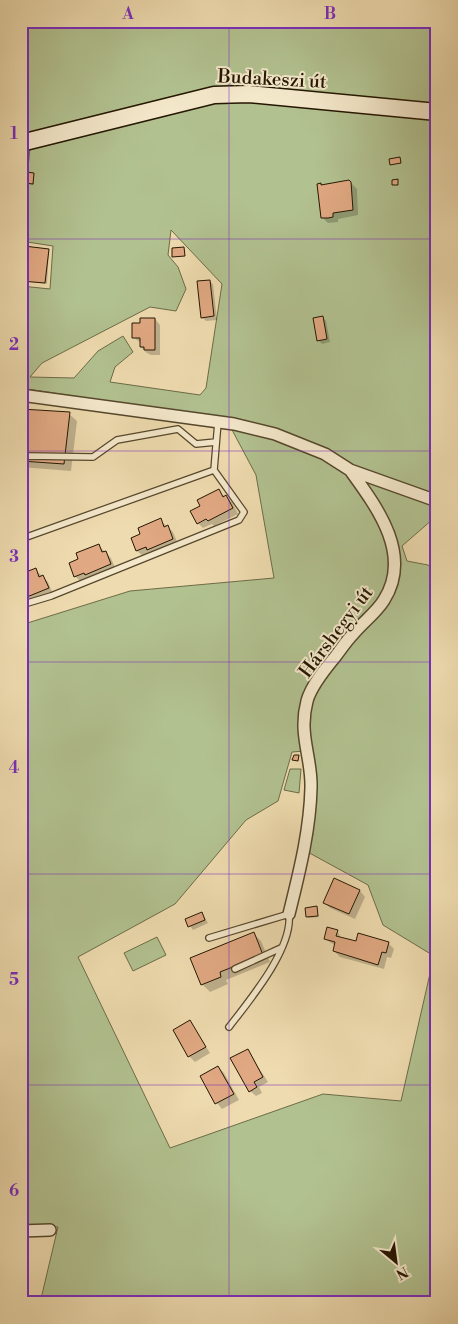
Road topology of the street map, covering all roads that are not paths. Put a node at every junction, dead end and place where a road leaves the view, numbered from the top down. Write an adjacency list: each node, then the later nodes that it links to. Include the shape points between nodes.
1 (437, 112): 2 (main road, Budakeszi út, via 228,94 187,100)
2 (21, 143)
3 (21, 396): 4 (street, Hárshegyi út)
4 (218, 422): 5 (lane); 8 (street, Hárshegyi út, via 275,434 325,454)
5 (216, 442): 6 (lane, via 196,444 178,429 117,440 93,457 28,456); 7 (lane)
6 (21, 463)
7 (214, 470): 10 (lane); 11 (lane, via 244,512 239,520)
8 (350, 470): 9 (street, Hárshegyi út); 12 (street, Hárshegyi út, via 377,506 387,529 394,549 393,581 377,610 324,670 307,700 303,736 311,787 304,850)
9 (434, 503)
10 (21, 539)
11 (21, 605)
12 (289, 914): 13 (lane); 14 (lane, via 290,922)
13 (209, 938)
14 (281, 948): 15 (lane); 16 (lane)
15 (235, 969)
16 (229, 1028)
17 (50, 1230): 18 (street)
18 (21, 1231)

